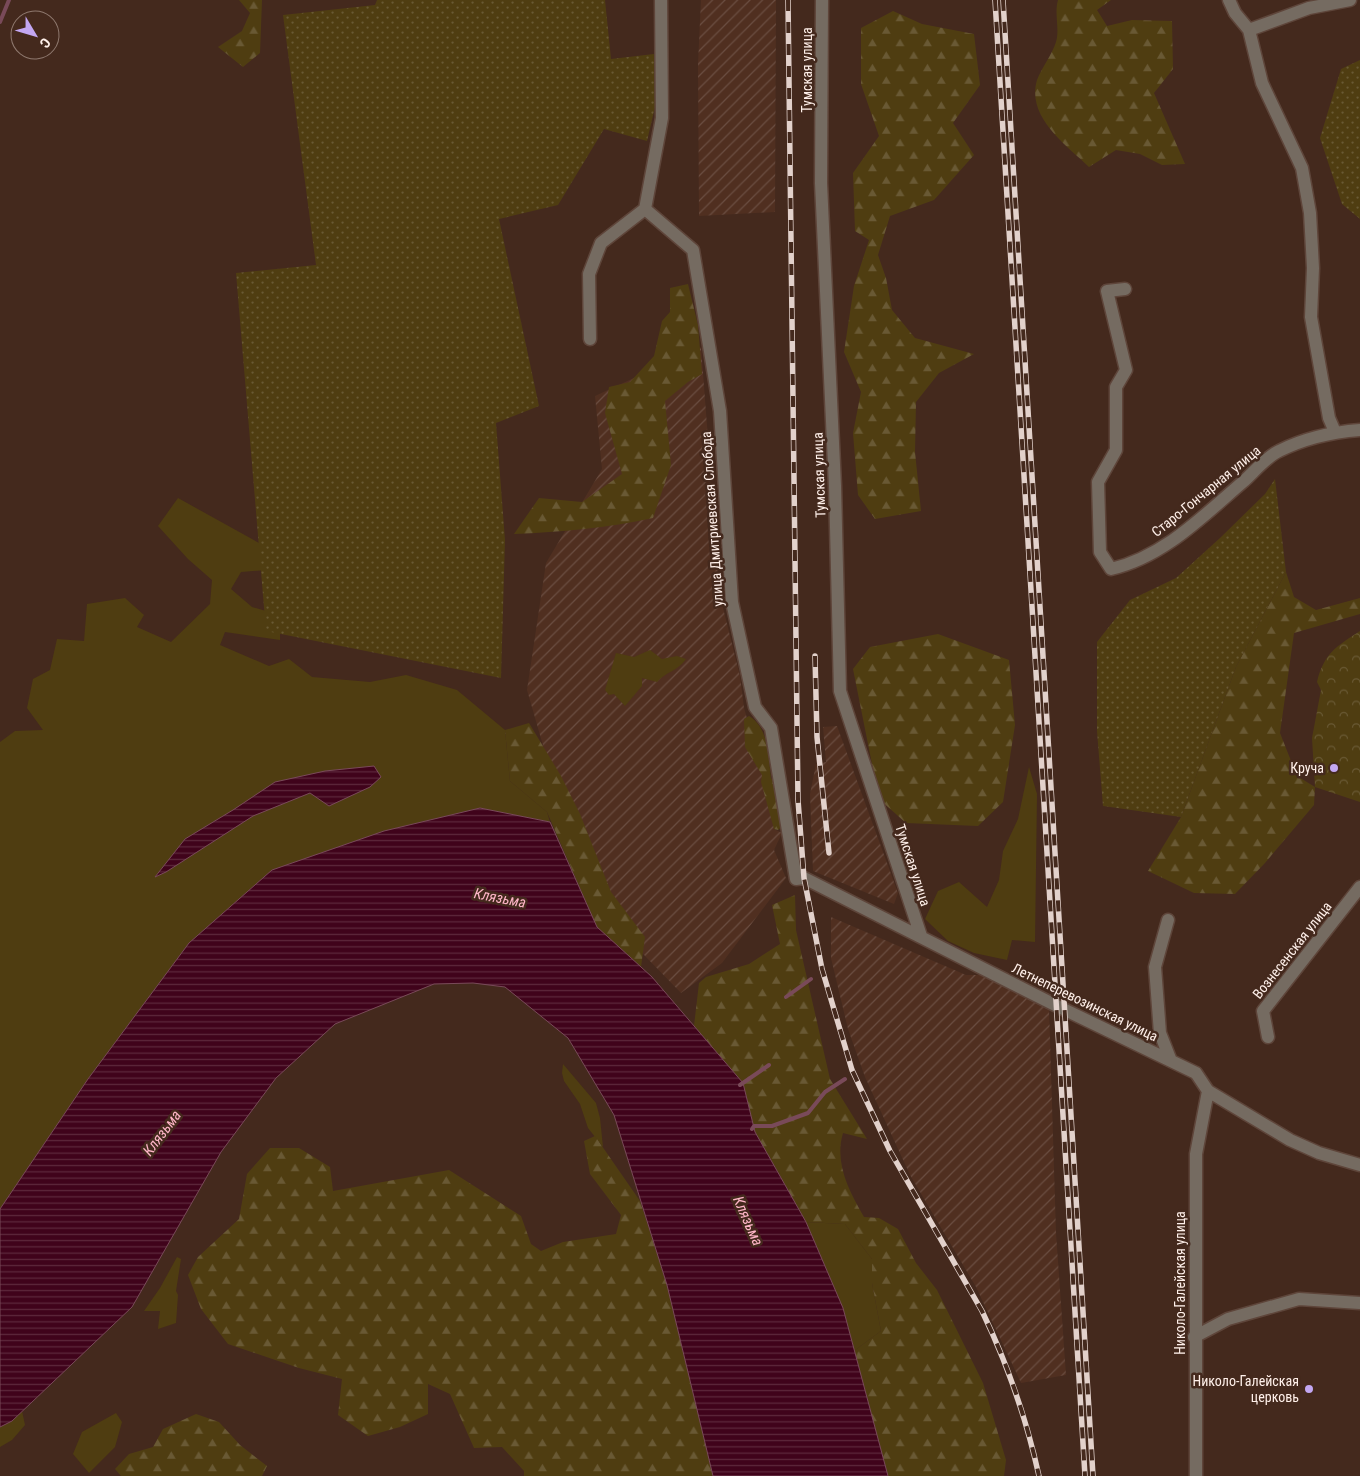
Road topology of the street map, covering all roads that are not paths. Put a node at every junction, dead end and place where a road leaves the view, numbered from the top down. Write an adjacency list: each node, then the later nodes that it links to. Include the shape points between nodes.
1 (661, 0): 6 (street, via 662,118)
2 (822, 0): 14 (street, Тумская улица, via 821,183 835,486 840,692)
3 (1229, 0): 5 (street)
4 (1350, 0): 5 (street, via 1309,8)
5 (1249, 30): 10 (street, via 1262,83 1302,168 1310,213 1311,317 1329,418)
6 (645, 209): 8 (street, via 601,243 589,274); 11 (street, улица Дмитриевская Слобода, via 693,250 720,411 732,602 755,707 771,728)
7 (1125, 289): 10 (street, Старо-Гончарная улица, via 1107,291 1126,370 1116,387 1116,450 1098,482 1100,552 1111,569 1132,564 1163,547 1278,451)
8 (590, 339)
9 (1360, 430): 10 (street, Старо-Гончарная улица)
10 (1335, 432)
11 (794, 873): 14 (street, Летнеперевозинская улица, via 796,879 804,878)
12 (1360, 886): 15 (street, Вознесенская улица, via 1263,1011)
13 (1168, 920): 16 (street, via 1155,967 1160,1033)
14 (921, 936): 16 (street, Летнеперевозинская улица)
15 (1268, 1037)
16 (1171, 1061): 17 (street, Летнеперевозинская улица, via 1196,1074)
17 (1208, 1091): 18 (street, Летнеперевозинская улица, via 1290,1140); 20 (street, Николо-Галейская улица, via 1196,1154)
18 (1360, 1165)
19 (1360, 1303): 20 (street, via 1299,1299 1228,1319)
20 (1194, 1337): 21 (street, Николо-Галейская улица)
21 (1196, 1476)

